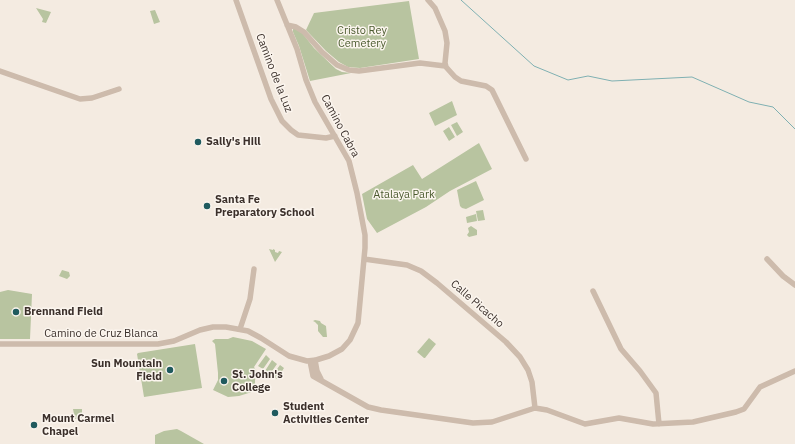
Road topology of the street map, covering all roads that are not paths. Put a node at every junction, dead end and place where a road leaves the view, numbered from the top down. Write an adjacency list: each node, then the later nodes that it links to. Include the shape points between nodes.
1 (236, 0): 8 (street, Camino de la Luz, via 271,99 282,121 298,135 326,138)
2 (277, 0): 4 (street, Camino Cabra)
3 (428, 0): 5 (street, via 435,8 445,31)
4 (287, 25): 5 (street, via 296,26 337,65 349,70 420,63); 8 (street, Camino Cabra, via 315,102)
5 (445, 66): 9 (street, via 461,81 486,86 492,90)
6 (0, 71): 7 (street, via 80,99 92,98)
7 (119, 89)
8 (335, 136): 10 (street, Camino Cabra, via 346,154 351,169 365,235)
9 (526, 159)
10 (364, 259): 17 (street, Camino Cabra, via 358,323 353,336 342,349); 19 (street, Calle Picacho, via 407,265 421,271 501,338 520,357 528,370)
11 (767, 259): 13 (street)
12 (254, 269): 15 (street, via 250,299)
13 (795, 286)
14 (593, 291): 20 (street, via 621,349 656,393)
15 (240, 329): 16 (street, Camino de Cruz Blanca, via 219,326 207,328 174,341 158,344); 17 (street, Camino de Cruz Blanca, via 256,335 289,356)
16 (0, 344)
17 (312, 360): 19 (street, via 313,376 374,409 473,423 492,422)
18 (795, 371): 20 (street, via 760,387 742,410 693,422)
19 (535, 408): 20 (street, via 548,410 585,424 619,418)
20 (659, 424)

